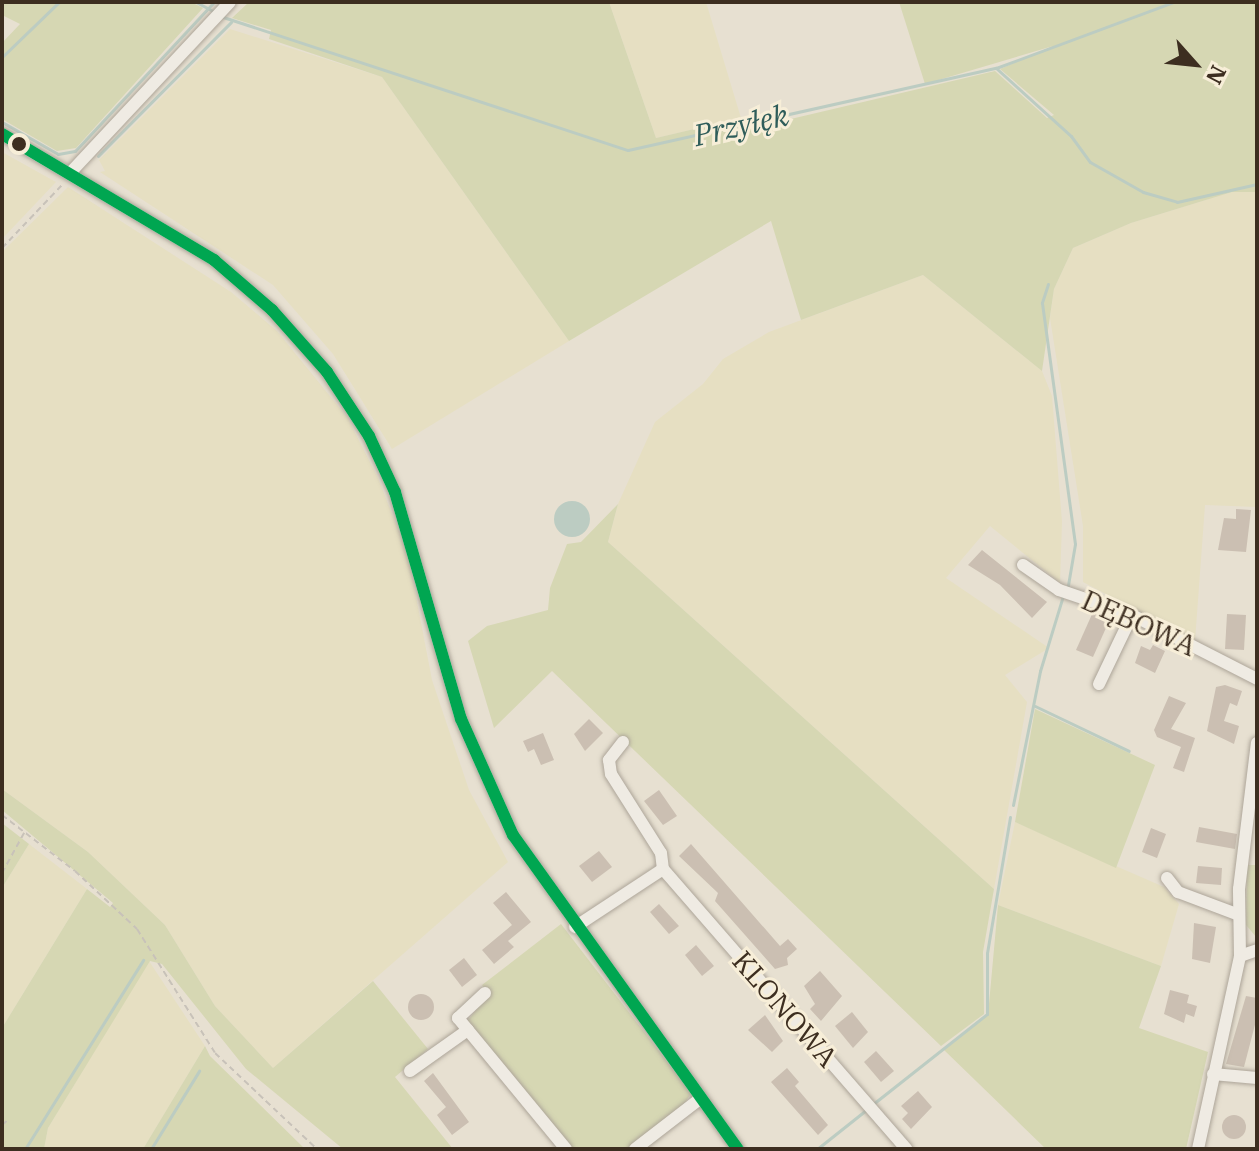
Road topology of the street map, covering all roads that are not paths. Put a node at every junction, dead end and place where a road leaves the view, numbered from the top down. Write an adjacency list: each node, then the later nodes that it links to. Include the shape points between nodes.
1 (227, 5): 3 (street)
2 (2, 134): 3 (street)
3 (70, 173): 13 (street, via 214,260 272,310 327,372 369,436 395,492 461,719 513,835)
4 (1023, 565): 5 (street, DĘBOWA, via 1059,590)
5 (1132, 615): 6 (street, DĘBOWA); 7 (street)
6 (1257, 679)
7 (1099, 684)
8 (623, 742): 10 (street, KLONOWA, via 611,756 611,774 661,853)
9 (1257, 743): 12 (street)
10 (663, 869): 13 (street); 25 (street, KLONOWA)
11 (1167, 878): 12 (street, via 1178,892)
12 (1239, 915): 15 (street)
13 (575, 927): 21 (street)
14 (1257, 950): 15 (street)
15 (1240, 956): 19 (street)
16 (485, 993): 17 (street, via 458,1018)
17 (468, 1030): 18 (street); 22 (street)
18 (410, 1071)
19 (1213, 1074): 20 (street); 26 (street)
20 (1257, 1078)
21 (701, 1098): 23 (street); 24 (street)
22 (566, 1149)
23 (635, 1149)
24 (738, 1149)
25 (906, 1149)
26 (1198, 1149)

